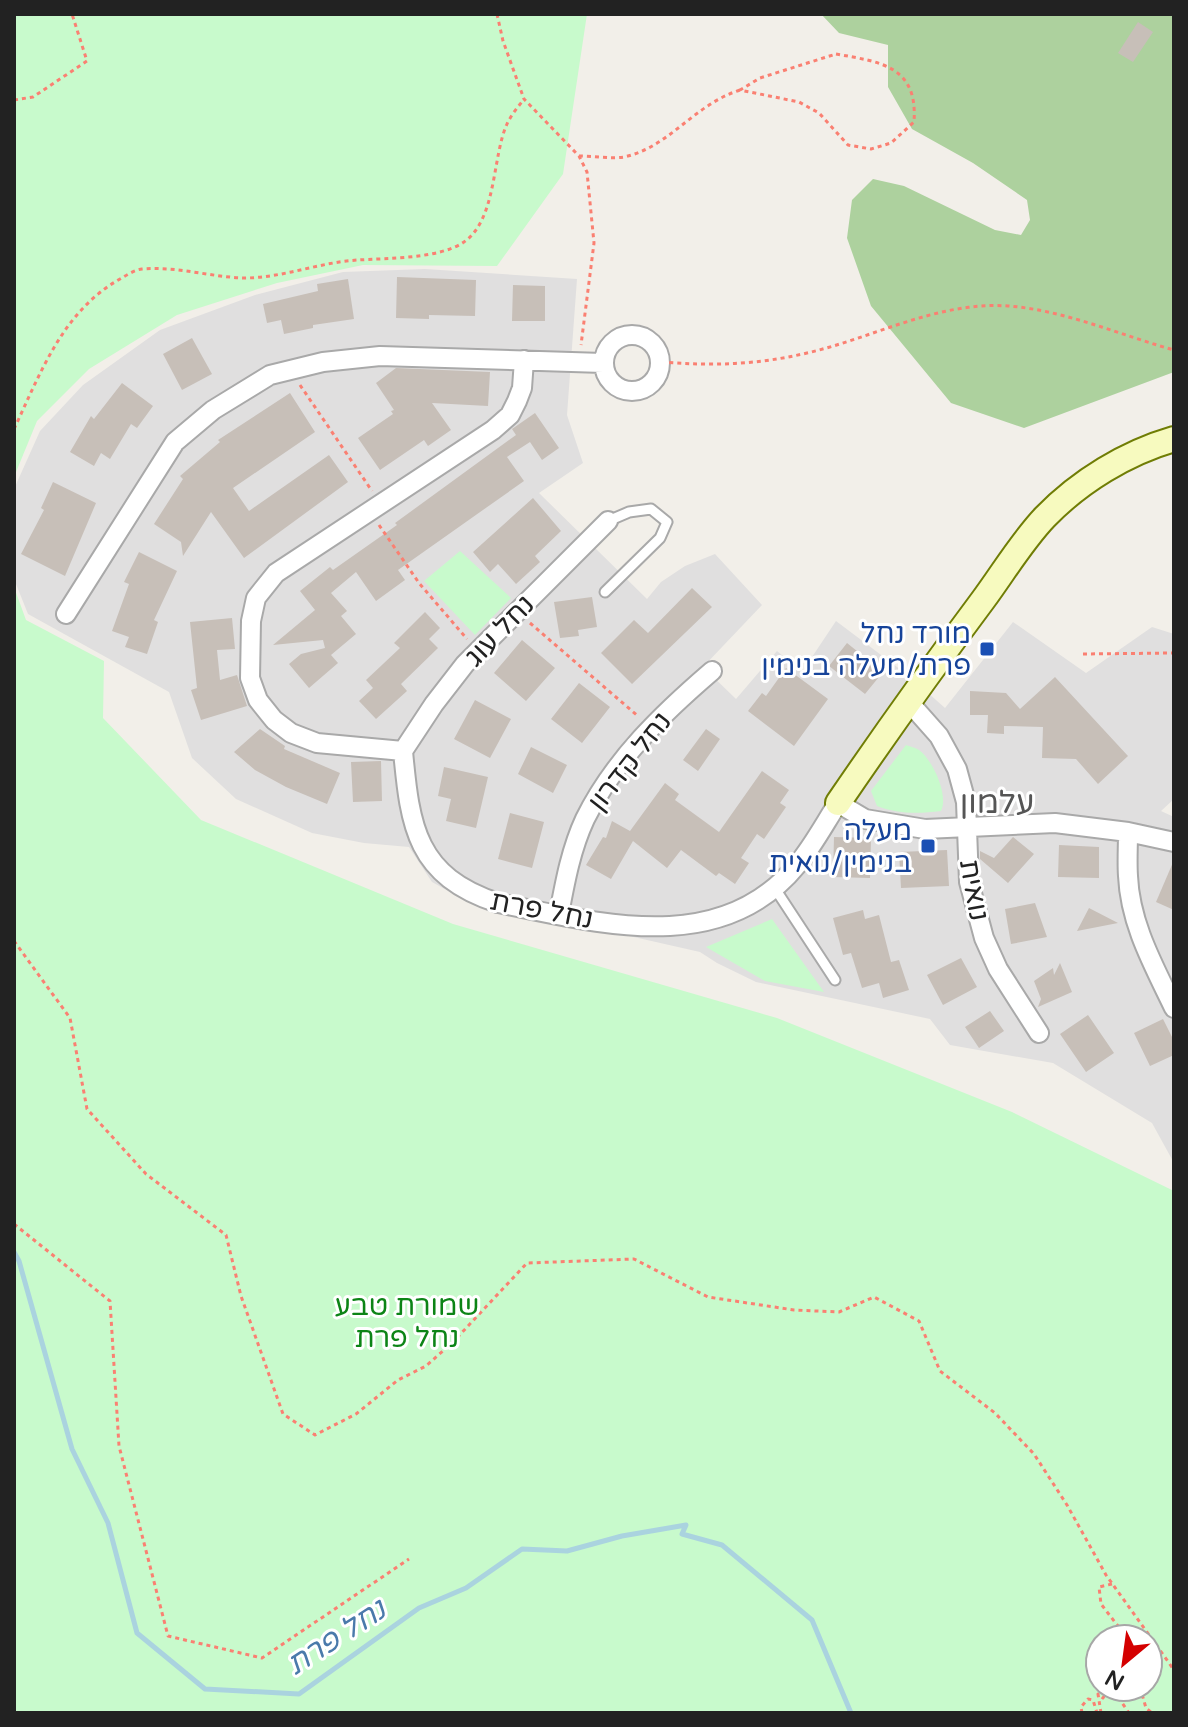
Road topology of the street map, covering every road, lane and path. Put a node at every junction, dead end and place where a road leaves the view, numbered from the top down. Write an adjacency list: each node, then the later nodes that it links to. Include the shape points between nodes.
1 (72, 14): 5 (path, via 87,61 33,97)
2 (497, 14): 4 (path)
3 (740, 90): 3 (path, via 799,102 819,113 848,145 871,149 891,143 914,122 915,101 894,67 868,59 836,54 760,78); 6 (path, via 719,97 654,146 623,157)
4 (524, 99): 6 (path); 13 (path, via 507,124 479,224 465,241 435,252 347,260 246,278 138,269 102,289 76,312)
5 (14, 100)
6 (579, 156): 9 (path, via 587,172 594,243)
7 (1174, 350): 10 (path, via 1008,306 919,318 809,353 753,364)
8 (524, 360): 9 (street); 12 (street, via 380,356); 15 (street, via 522,388 510,415)
9 (579, 362): 11 (street)
10 (661, 362): 11 (street, via 646,338 627,335 610,345); 11 (street, via 656,380 633,392 609,380)
11 (603, 363)
12 (290, 370): 15 (path); 19 (street, via 270,375 213,410 175,442)
13 (14, 429)
14 (1174, 439): 24 (street, via 1115,463 1045,517)
15 (375, 508): 20 (path, via 419,583); 26 (street, via 276,573 256,598 250,678 258,700 291,733 317,743)
16 (608, 521): 17 (lane, via 651,509 667,522 660,538); 18 (street, נחל עוג)
17 (605, 592)
18 (517, 611): 20 (street, נחל עוג); 25 (path)
19 (66, 614)
20 (478, 651): 26 (street, נחל עוג)
21 (1174, 653): 22 (path)
22 (1083, 654)
23 (712, 671): 25 (street, נחל קדרון)
24 (908, 701): 27 (street); 28 (street, נואית, via 939,736 957,769)
25 (651, 727): 32 (street, נחל קדרון, via 599,793 584,821)
26 (403, 751): 32 (street, נחל פרת, via 411,820 437,868 477,896)
27 (838, 803): 28 (street, via 865,819 891,825); 31 (street, נחל פרת, via 797,865)
28 (966, 828): 29 (street, via 1055,823); 36 (street, נואית, via 969,882 984,938)
29 (1128, 832): 30 (street); 35 (street, via 1128,878 1138,929)
30 (1174, 842)
31 (774, 887): 32 (street, נחל פרת, via 725,917 695,925 639,927); 34 (lane)
32 (559, 914)
33 (14, 941): 39 (path, via 70,1018 87,1109 146,1174 226,1235 241,1296 283,1414 315,1435 426,1366 527,1263 634,1259 708,1297 794,1310 839,1312 874,1297 919,1321 940,1371 995,1413 1034,1454)
34 (835, 980)
35 (1174, 1008)
36 (1039, 1033)
37 (14, 1224): 38 (path, via 110,1301 119,1446 168,1636 262,1658)
38 (409, 1559)
39 (1112, 1584): 40 (path, via 1099,1587 1101,1604); 41 (path)
40 (1116, 1623)
41 (1174, 1670)
42 (1082, 1713): 43 (path, via 1088,1699)
43 (1099, 1713): 44 (path, via 1098,1694 1103,1698 1108,1690)
44 (1129, 1713)

